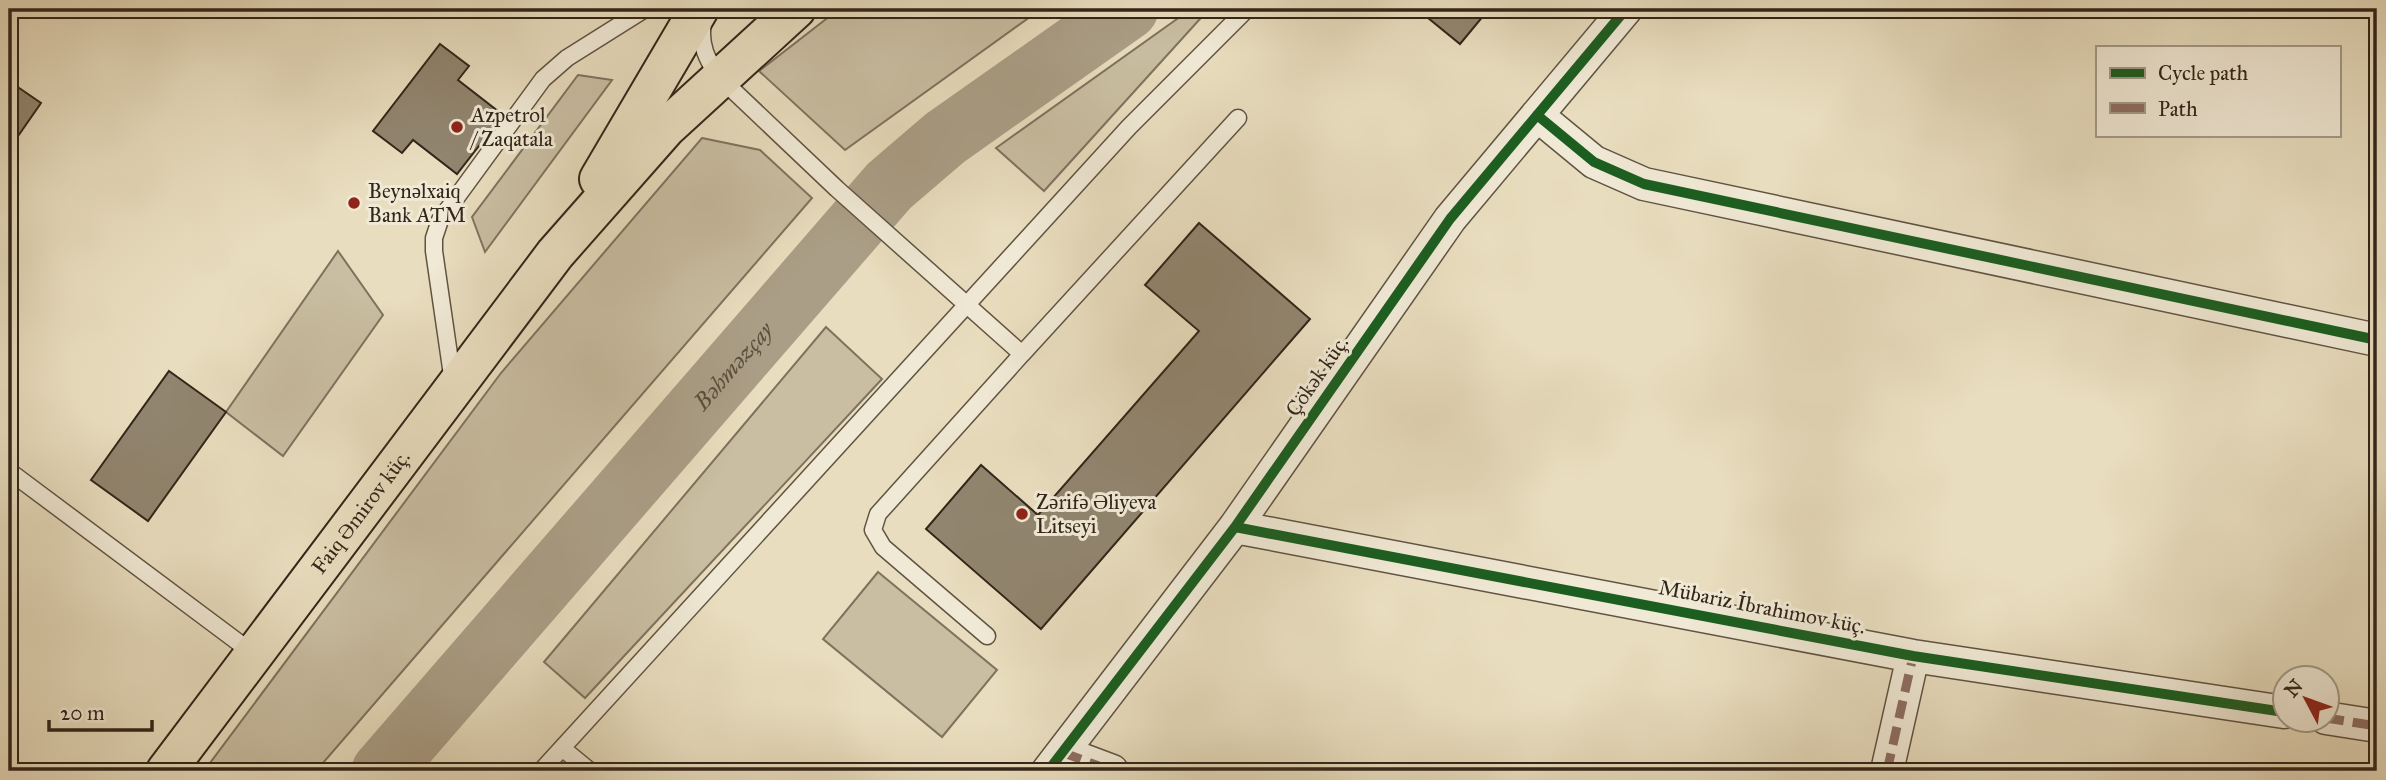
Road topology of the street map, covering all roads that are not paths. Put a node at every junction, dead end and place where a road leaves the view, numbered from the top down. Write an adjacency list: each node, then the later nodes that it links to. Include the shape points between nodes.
1 (645, 9): 14 (lane, via 567,58 543,79 440,220 434,251)
2 (699, 9): 10 (highway)
3 (705, 9): 7 (lane, via 702,46)
4 (796, 9): 7 (highway)
5 (1247, 9): 11 (lane, via 1129,127)
6 (1626, 9): 8 (street, Çökək küç.)
7 (719, 76): 10 (highway, via 666,128); 11 (lane)
8 (1537, 115): 12 (street, via 1594,162 1644,184); 16 (street, Çökək küç., via 1450,219)
9 (1238, 118): 13 (lane)
10 (555, 254): 14 (highway, Faiq Əmirov küç.)
11 (965, 305): 13 (lane); 23 (lane)
12 (2377, 340)
13 (1022, 354): 17 (lane, via 878,514 873,530 883,547)
14 (454, 385): 18 (highway, Faiq Əmirov küç.)
15 (9, 471): 18 (lane)
16 (1235, 527): 19 (street, Mübariz İbrahimov küç.); 24 (street, Çökək küç.)
17 (987, 636)
18 (254, 654): 25 (highway, Faiq Əmirov küç.)
19 (1913, 656): 20 (street, Mübariz İbrahimov küç.); 29 (street)
20 (2270, 710)
21 (2340, 720): 22 (street)
22 (2377, 726)
23 (562, 748): 26 (lane); 27 (lane)
24 (1056, 762): 28 (street)
25 (166, 771)
26 (541, 771)
27 (590, 771)
28 (1112, 771)
29 (1888, 771)

